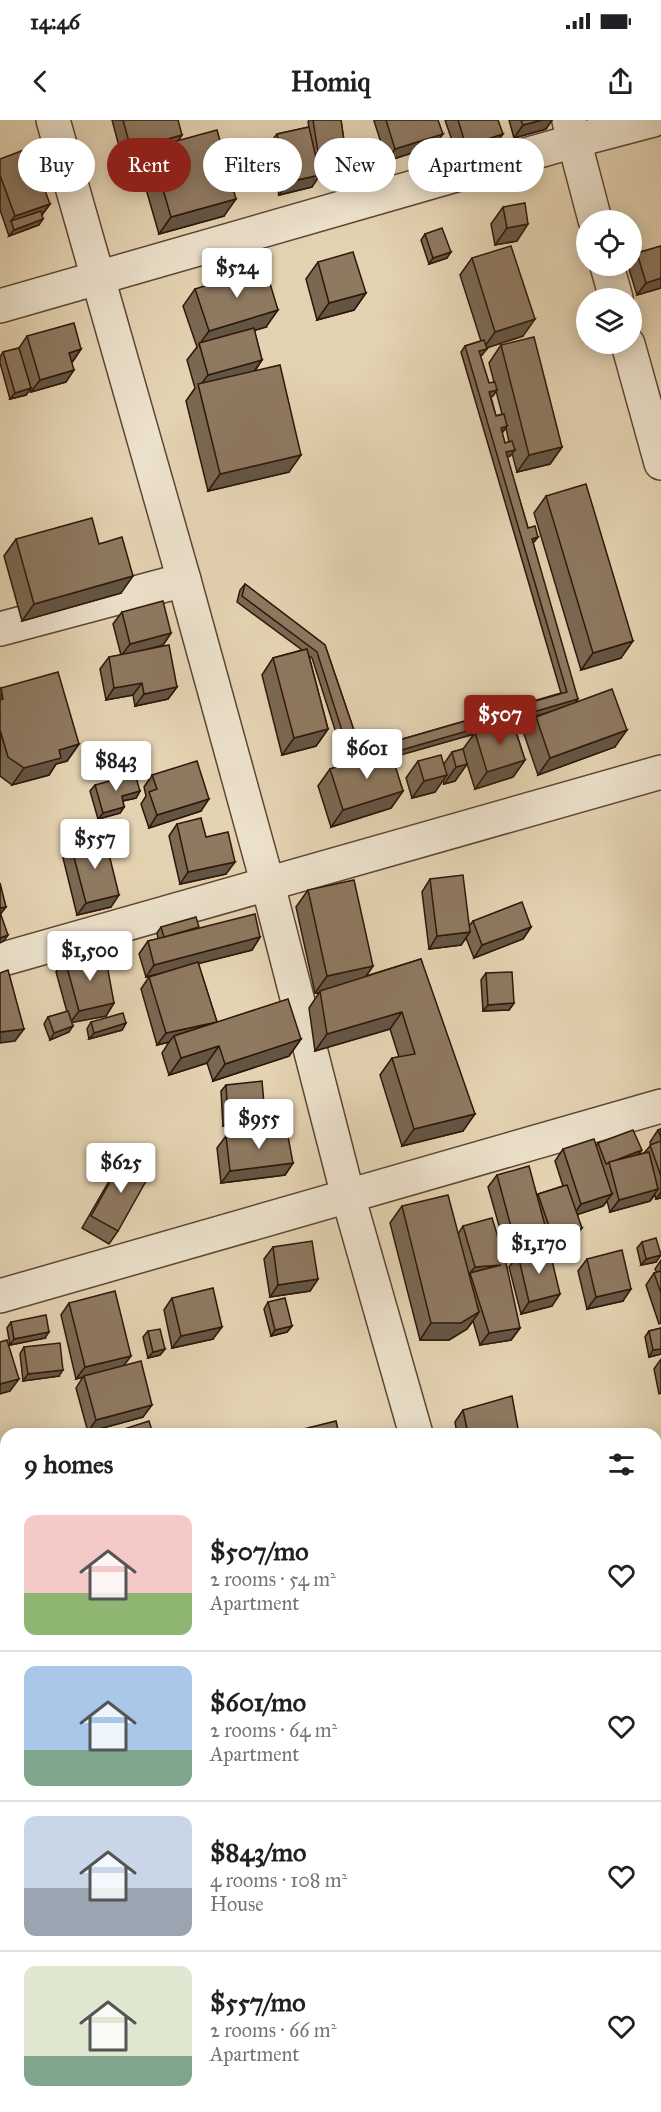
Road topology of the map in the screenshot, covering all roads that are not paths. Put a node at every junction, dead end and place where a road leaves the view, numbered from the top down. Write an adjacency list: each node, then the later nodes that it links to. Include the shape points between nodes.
1 (53, 120): 5 (street)
2 (654, 120): 3 (street)
3 (571, 130): 4 (street); 5 (street)
4 (592, 210)
5 (98, 279): 6 (street); 9 (street)
6 (0, 306)
7 (631, 354): 8 (street)
8 (659, 448)
9 (184, 580): 10 (street); 12 (street)
10 (0, 629)
11 (661, 772): 12 (street)
12 (268, 885): 13 (street); 15 (street)
13 (0, 960)
14 (661, 1106): 15 (street)
15 (348, 1196): 16 (street); 17 (street)
16 (0, 1296)
17 (414, 1428)

